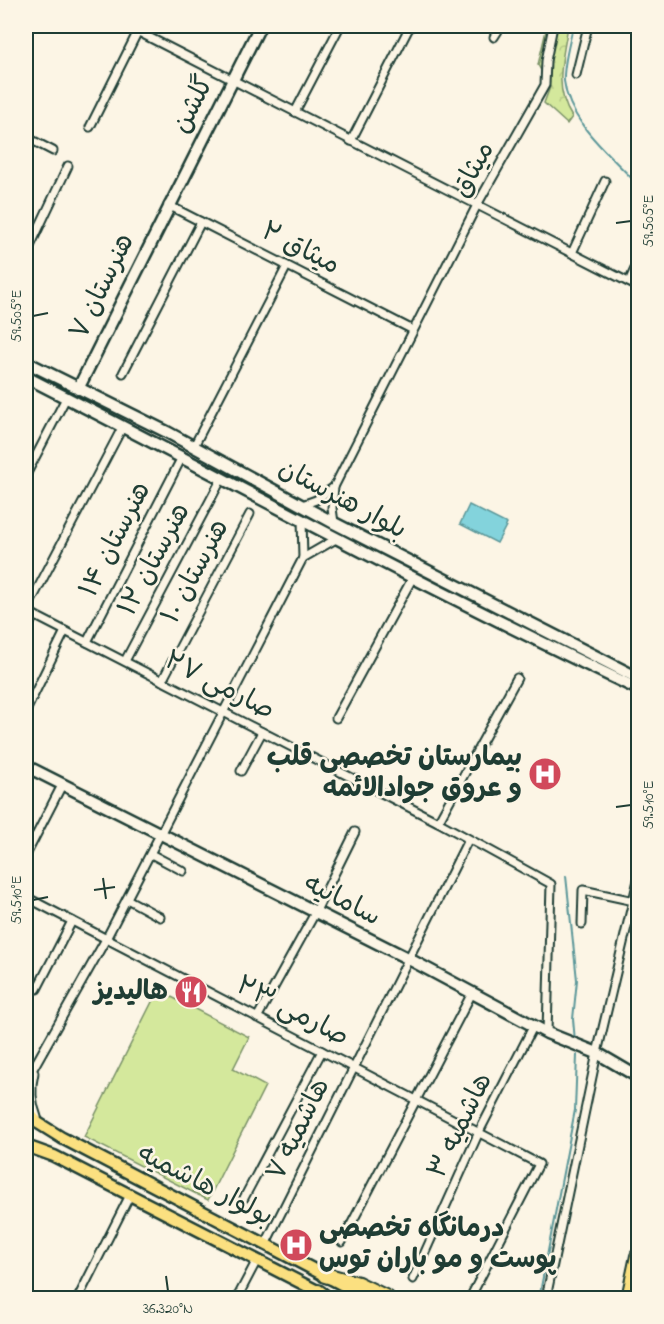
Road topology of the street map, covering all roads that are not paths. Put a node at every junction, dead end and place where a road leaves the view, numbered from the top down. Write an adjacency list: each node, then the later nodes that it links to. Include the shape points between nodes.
1 (127, 26): 8 (street)
2 (260, 26): 11 (main road, گلشن)
3 (340, 26): 12 (street)
4 (410, 26): 15 (street)
5 (501, 26): 9 (street)
6 (553, 26): 20 (street, میثاق, via 545,85)
7 (588, 26): 10 (street)
8 (138, 31): 11 (street); 13 (street)
9 (495, 38)
10 (576, 75)
11 (232, 80): 12 (street); 19 (main road, گلشن)
12 (295, 112): 15 (street)
13 (90, 127)
14 (26, 136): 16 (street)
15 (351, 141): 20 (street)
16 (53, 151)
17 (69, 166): 23 (street)
18 (605, 181): 22 (street)
19 (168, 205): 21 (street, میثاق ۲); 32 (main road, هنرستان ۷)
20 (477, 205): 22 (street); 28 (street, میثاق)
21 (201, 222): 25 (street, میثاق ۲); 30 (street)
22 (572, 253): 26 (street)
23 (26, 255)
24 (639, 262): 26 (street)
25 (287, 266): 28 (street, میثاق ۲); 37 (street)
26 (629, 282): 27 (street)
27 (639, 287)
28 (412, 330): 41 (street, میثاق)
29 (26, 362): 32 (main road, بلوار هنرستان)
30 (123, 373)
31 (26, 377): 33 (main road, بلوار هنرستان)
32 (78, 389): 35 (main road, بلوار هنرستان)
33 (66, 398): 34 (main road, بلوار هنرستان); 39 (street)
34 (123, 426): 36 (main road, بلوار هنرستان); 51 (street)
35 (167, 432): 36 (main road); 37 (main road, بلوار هنرستان)
36 (161, 445): 38 (main road, بلوار هنرستان)
37 (194, 446): 42 (main road, بلوار هنرستان)
38 (182, 457): 40 (main road, بلوار هنرستان); 54 (street, هنرستان ۱۴)
39 (26, 475)
40 (222, 478): 44 (main road, بلوار هنرستان); 55 (street, هنرستان ۱۲)
41 (334, 487): 42 (street); 45 (street)
42 (302, 506): 45 (main road, بلوار هنرستان)
43 (250, 514): 58 (street, هنرستان ۱۰)
44 (302, 519): 46 (main road, بلوار هنرستان); 48 (street)
45 (334, 523): 47 (main road, بلوار هنرستان)
46 (336, 538): 48 (street); 49 (main road, بلوار هنرستان)
47 (397, 554): 49 (main road); 57 (main road, بلوار هنرستان)
48 (303, 558): 61 (street)
49 (390, 566): 50 (main road, بلوار هنرستان)
50 (413, 577): 59 (main road, بلوار هنرستان); 62 (street)
51 (29, 612): 52 (street); 53 (street, صارمی ۲۷)
52 (26, 630)
53 (65, 631): 54 (street, صارمی ۲۷); 60 (street)
54 (87, 642): 55 (street, صارمی ۲۷)
55 (125, 662): 58 (street, صارمی ۲۷)
56 (517, 678): 67 (street)
57 (639, 678)
58 (162, 681): 61 (street, صارمی ۲۷)
59 (639, 689)
60 (26, 711)
61 (224, 712): 63 (street, صارمی ۲۷); 69 (street)
62 (336, 718)
63 (262, 732): 65 (street); 67 (street, صارمی ۲۷)
64 (26, 766): 66 (main road, سامانیه)
65 (241, 771)
66 (62, 785): 69 (main road, سامانیه); 72 (street)
67 (438, 822): 70 (street, صارمی ۲۷)
68 (355, 832): 78 (street)
69 (160, 835): 71 (street); 78 (main road, سامانیه)
70 (468, 840): 83 (street, هاشمیه ۷); 88 (street, صارمی ۲۷, via 551,884)
71 (150, 854): 73 (street); 76 (street)
72 (26, 855)
73 (183, 871)
74 (639, 880): 77 (street)
75 (26, 897): 80 (street, صارمی ۲۳)
76 (127, 899): 79 (street); 82 (street)
77 (634, 900): 81 (street, via 583,890); 90 (street)
78 (315, 913): 83 (main road, سامانیه); 86 (street)
79 (160, 917)
80 (72, 921): 82 (street, صارمی ۲۳); 84 (street)
81 (582, 924)
82 (106, 939): 86 (street, صارمی ۲۳); 91 (street)
83 (407, 958): 85 (main road, سامانیه); 92 (street, هاشمیه ۷)
84 (37, 989)
85 (472, 993): 87 (main road, سامانیه); 95 (street)
86 (257, 1018): 89 (street, صارمی ۲۳)
87 (534, 1026): 88 (main road, سامانیه); 97 (street, هاشمیه ۳)
88 (547, 1033): 90 (main road, سامانیه)
89 (321, 1051): 92 (street, صارمی ۲۳); 100 (street)
90 (597, 1053): 93 (main road, سامانیه); 114 (street)
91 (36, 1067): 94 (street); 96 (street)
92 (353, 1067): 95 (street, صارمی ۲۳); 102 (street, هاشمیه ۷)
93 (639, 1077)
94 (26, 1081)
95 (416, 1100): 97 (street, صارمی ۲۳); 101 (street)
96 (30, 1115): 102 (main road, بولوار هاشمیه, via 62,1138)
97 (479, 1132): 106 (street, هاشمیه ۳); 113 (street, صارمی ۲۳, via 539,1164)
98 (26, 1147): 99 (main road, بولوار هاشمیه, via 54,1156)
99 (130, 1195): 104 (main road, بولوار هاشمیه); 108 (street)
100 (244, 1198)
101 (342, 1242)
102 (266, 1243): 105 (main road, بولوار هاشمیه)
103 (639, 1256): 115 (highway)
104 (257, 1260): 107 (main road, بولوار هاشمیه); 109 (street)
105 (325, 1275): 111 (main road, بولوار هاشمیه); 112 (highway, via 358,1284)
106 (413, 1279)
107 (322, 1295): 110 (main road, بولوار هاشمیه)
108 (78, 1299)
109 (237, 1299)
110 (331, 1299)
111 (368, 1299)
112 (387, 1299)
113 (470, 1299)
114 (546, 1299)
115 (629, 1299)

